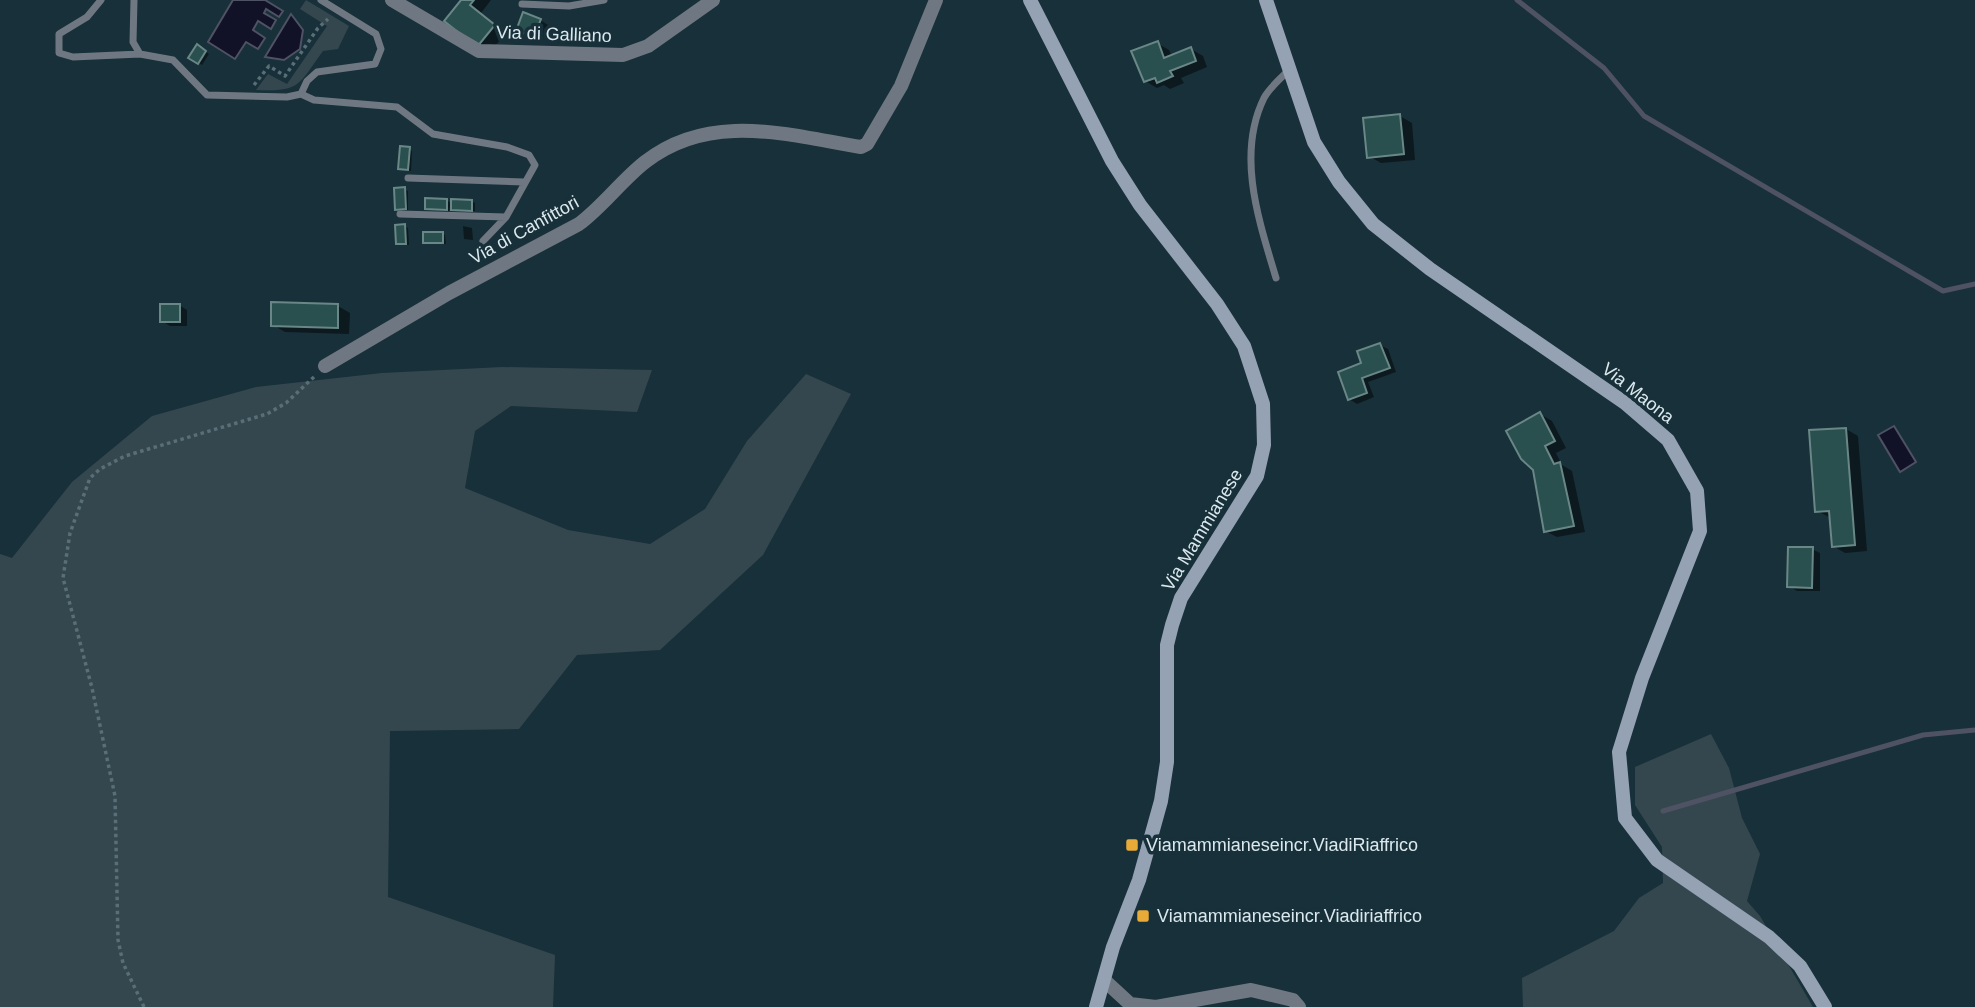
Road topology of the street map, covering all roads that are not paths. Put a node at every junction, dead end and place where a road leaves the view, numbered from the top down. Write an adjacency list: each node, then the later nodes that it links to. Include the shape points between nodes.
1 (101, 0): 11 (lane, via 87,17 59,34 59,53 73,57)
2 (134, 0): 11 (lane, via 133,41)
3 (320, 0): 13 (lane, via 379,38 381,49 375,64 317,72)
4 (392, 0): 6 (street, Via di Galliano, via 480,51 623,55 648,46)
5 (604, 0): 10 (lane, via 569,6)
6 (713, 0)
7 (936, 0): 20 (street, Via di Canfittori, via 901,86 867,144 861,147 731,128 691,137 644,163 579,224)
8 (1030, 0): 21 (main road, Via Mammianese, via 1112,161 1244,346 1263,404 1264,445 1257,476 1181,598 1172,625 1167,645 1167,762 1161,801)
9 (1266, 0): 12 (main road, Via Maona)
10 (522, 4)
11 (141, 54): 13 (lane, via 173,60 207,95)
12 (1289, 70): 19 (lane, via 1264,97 1248,148 1261,227); 24 (main road, Via Maona, via 1320,152 1373,224 1625,404 1668,440 1697,491 1699,531 1642,678 1619,752 1625,818 1657,860 1769,937 1800,966)
13 (301, 94): 15 (lane, via 314,100 397,107 433,134 529,155 535,164)
14 (408, 178): 15 (lane)
15 (524, 183): 17 (lane)
16 (400, 214): 17 (lane)
17 (506, 217): 18 (lane)
18 (483, 241)
19 (1276, 278)
20 (325, 366)
21 (1104, 980): 22 (main road, Via Mammianese); 23 (street, via 1130,1004 1156,1007 1251,989 1293,1000)
22 (1097, 1007)
23 (1299, 1007)
24 (1825, 1007)

